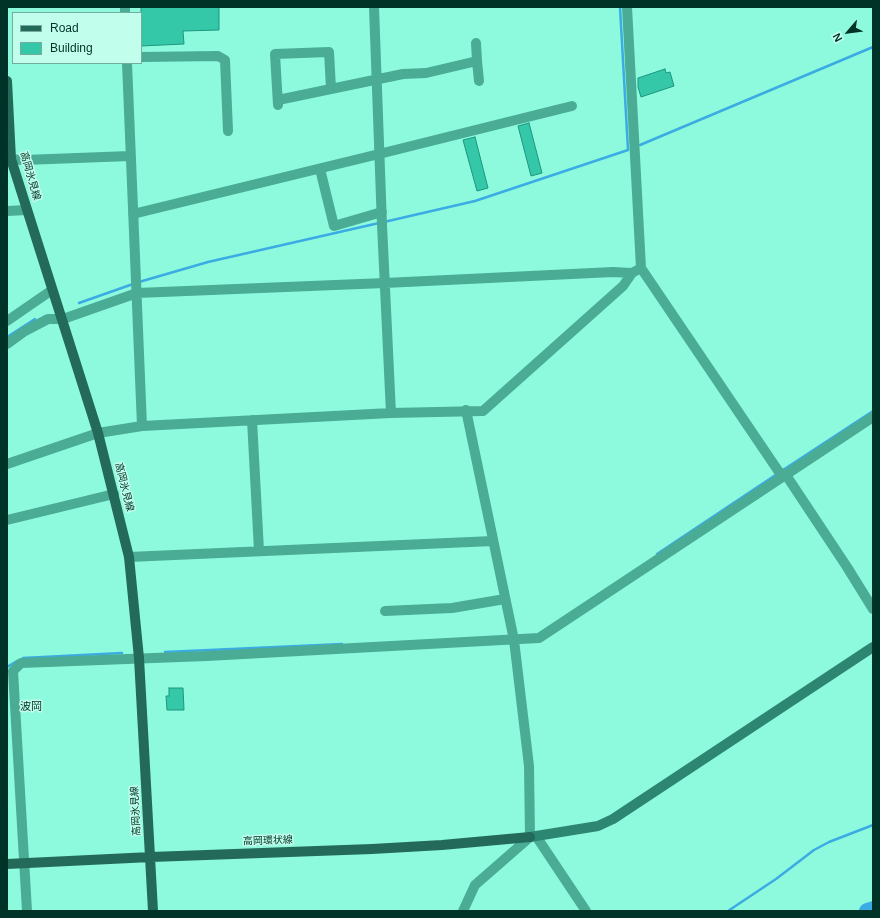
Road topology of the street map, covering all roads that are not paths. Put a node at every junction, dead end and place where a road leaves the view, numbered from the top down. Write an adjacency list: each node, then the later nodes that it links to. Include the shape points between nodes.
1 (374, 7): 8 (street)
2 (627, 7): 21 (street)
3 (476, 43): 5 (street)
4 (142, 57): 12 (street, via 218,56 225,60)
5 (477, 61): 8 (street); 9 (street)
6 (127, 64): 14 (street)
7 (7, 80): 15 (main road, 高岡氷見線)
8 (376, 80): 10 (street); 13 (street)
9 (478, 81)
10 (331, 89): 10 (street, via 278,104 275,54 329,52)
11 (572, 106): 13 (street)
12 (228, 132)
13 (380, 154): 16 (street); 20 (street)
14 (130, 156): 15 (street); 19 (street)
15 (9, 159): 17 (main road, 高岡氷見線)
16 (320, 169): 19 (street); 20 (street, via 334,226)
17 (27, 210): 18 (street); 24 (main road, 高岡氷見線)
18 (7, 211)
19 (133, 214): 23 (street)
20 (382, 218): 22 (street)
21 (637, 270): 22 (street); 28 (street, via 623,286 483,411); 35 (street)
22 (385, 283): 23 (street); 29 (street)
23 (137, 285): 25 (street); 32 (street)
24 (52, 290): 25 (main road, 高岡氷見線); 26 (street)
25 (63, 319): 27 (street, via 40,322); 33 (main road, 高岡氷見線)
26 (7, 321)
27 (7, 344)
28 (466, 410): 29 (street); 38 (street)
29 (391, 413): 31 (street)
30 (873, 417): 35 (street)
31 (252, 420): 32 (street); 39 (street)
32 (142, 426): 33 (street)
33 (98, 433): 34 (street); 36 (main road, 高岡氷見線)
34 (7, 464)
35 (782, 474): 42 (street); 44 (street, via 539,638)
36 (114, 494): 37 (street); 40 (main road, 高岡氷見線)
37 (7, 520)
38 (493, 541): 39 (street); 41 (street)
39 (259, 551): 40 (street)
40 (129, 558): 46 (main road, 高岡氷見線)
41 (505, 599): 43 (street, via 452,608); 44 (street)
42 (873, 609)
43 (385, 612)
44 (514, 639): 46 (street); 47 (street, via 529,766)
45 (873, 647): 47 (street, via 613,819 598,826)
46 (139, 658): 48 (main road, 高岡氷見線); 50 (street, via 21,663 13,671)
47 (533, 836): 48 (main road, 高岡環状線, via 442,845); 53 (street, via 475,885); 54 (street)
48 (151, 857): 50 (main road, 高岡環状線); 52 (main road, 高岡氷見線)
49 (7, 864): 50 (main road, 高岡環状線)
50 (24, 864): 51 (street)
51 (27, 911)
52 (153, 911)
53 (463, 911)
54 (586, 911)

